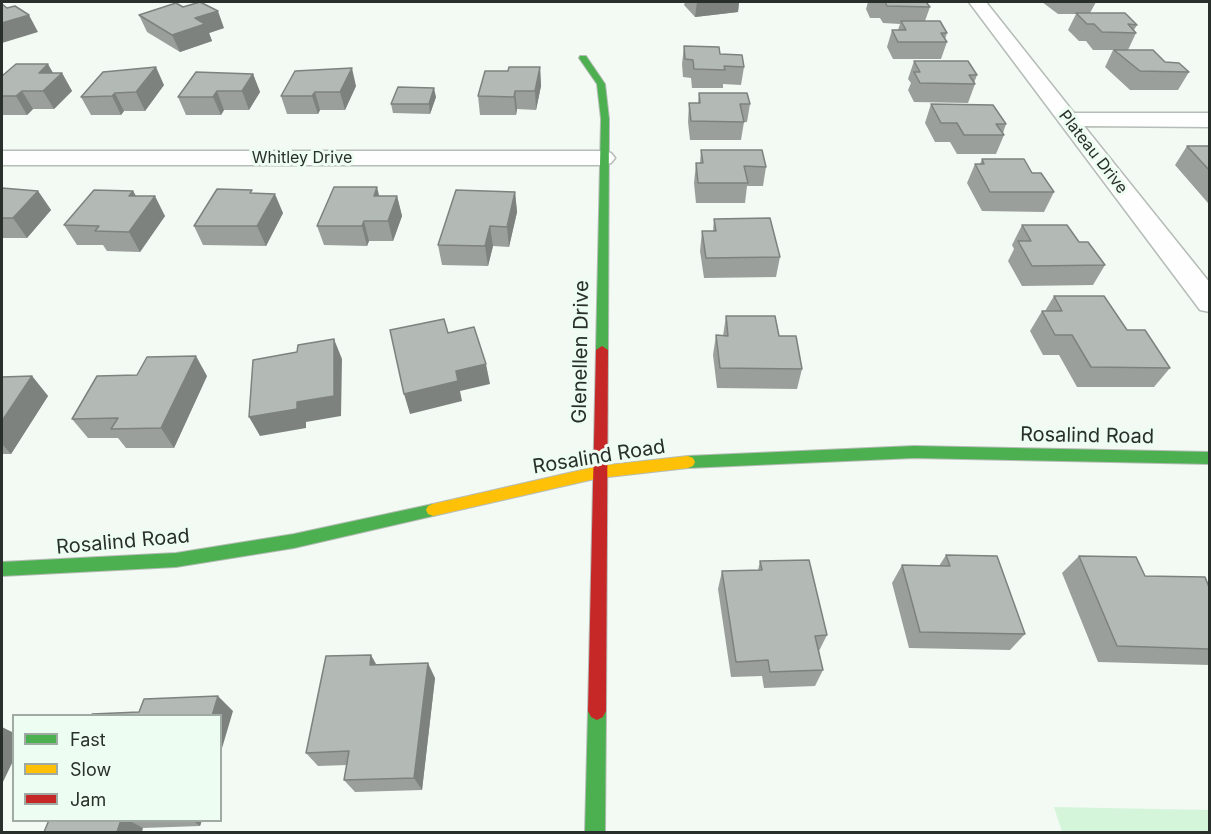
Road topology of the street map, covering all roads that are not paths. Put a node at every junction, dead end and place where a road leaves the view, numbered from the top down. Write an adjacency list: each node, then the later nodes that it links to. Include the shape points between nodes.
1 (977, 2): 3 (street, Plateau Drive)
2 (583, 58): 6 (street, Glenellen Drive, via 601,84 605,118)
3 (1067, 119): 4 (street); 7 (street, Plateau Drive)
4 (1209, 120)
5 (2, 158): 6 (street, Whitley Drive)
6 (603, 158): 9 (street, Glenellen Drive)
7 (1209, 303)
8 (1209, 458): 9 (street, Rosalind Road, via 914,452 709,460)
9 (599, 472): 10 (street, Rosalind Road, via 294,541 176,560); 11 (street, Glenellen Drive)
10 (2, 569)
11 (594, 832)

